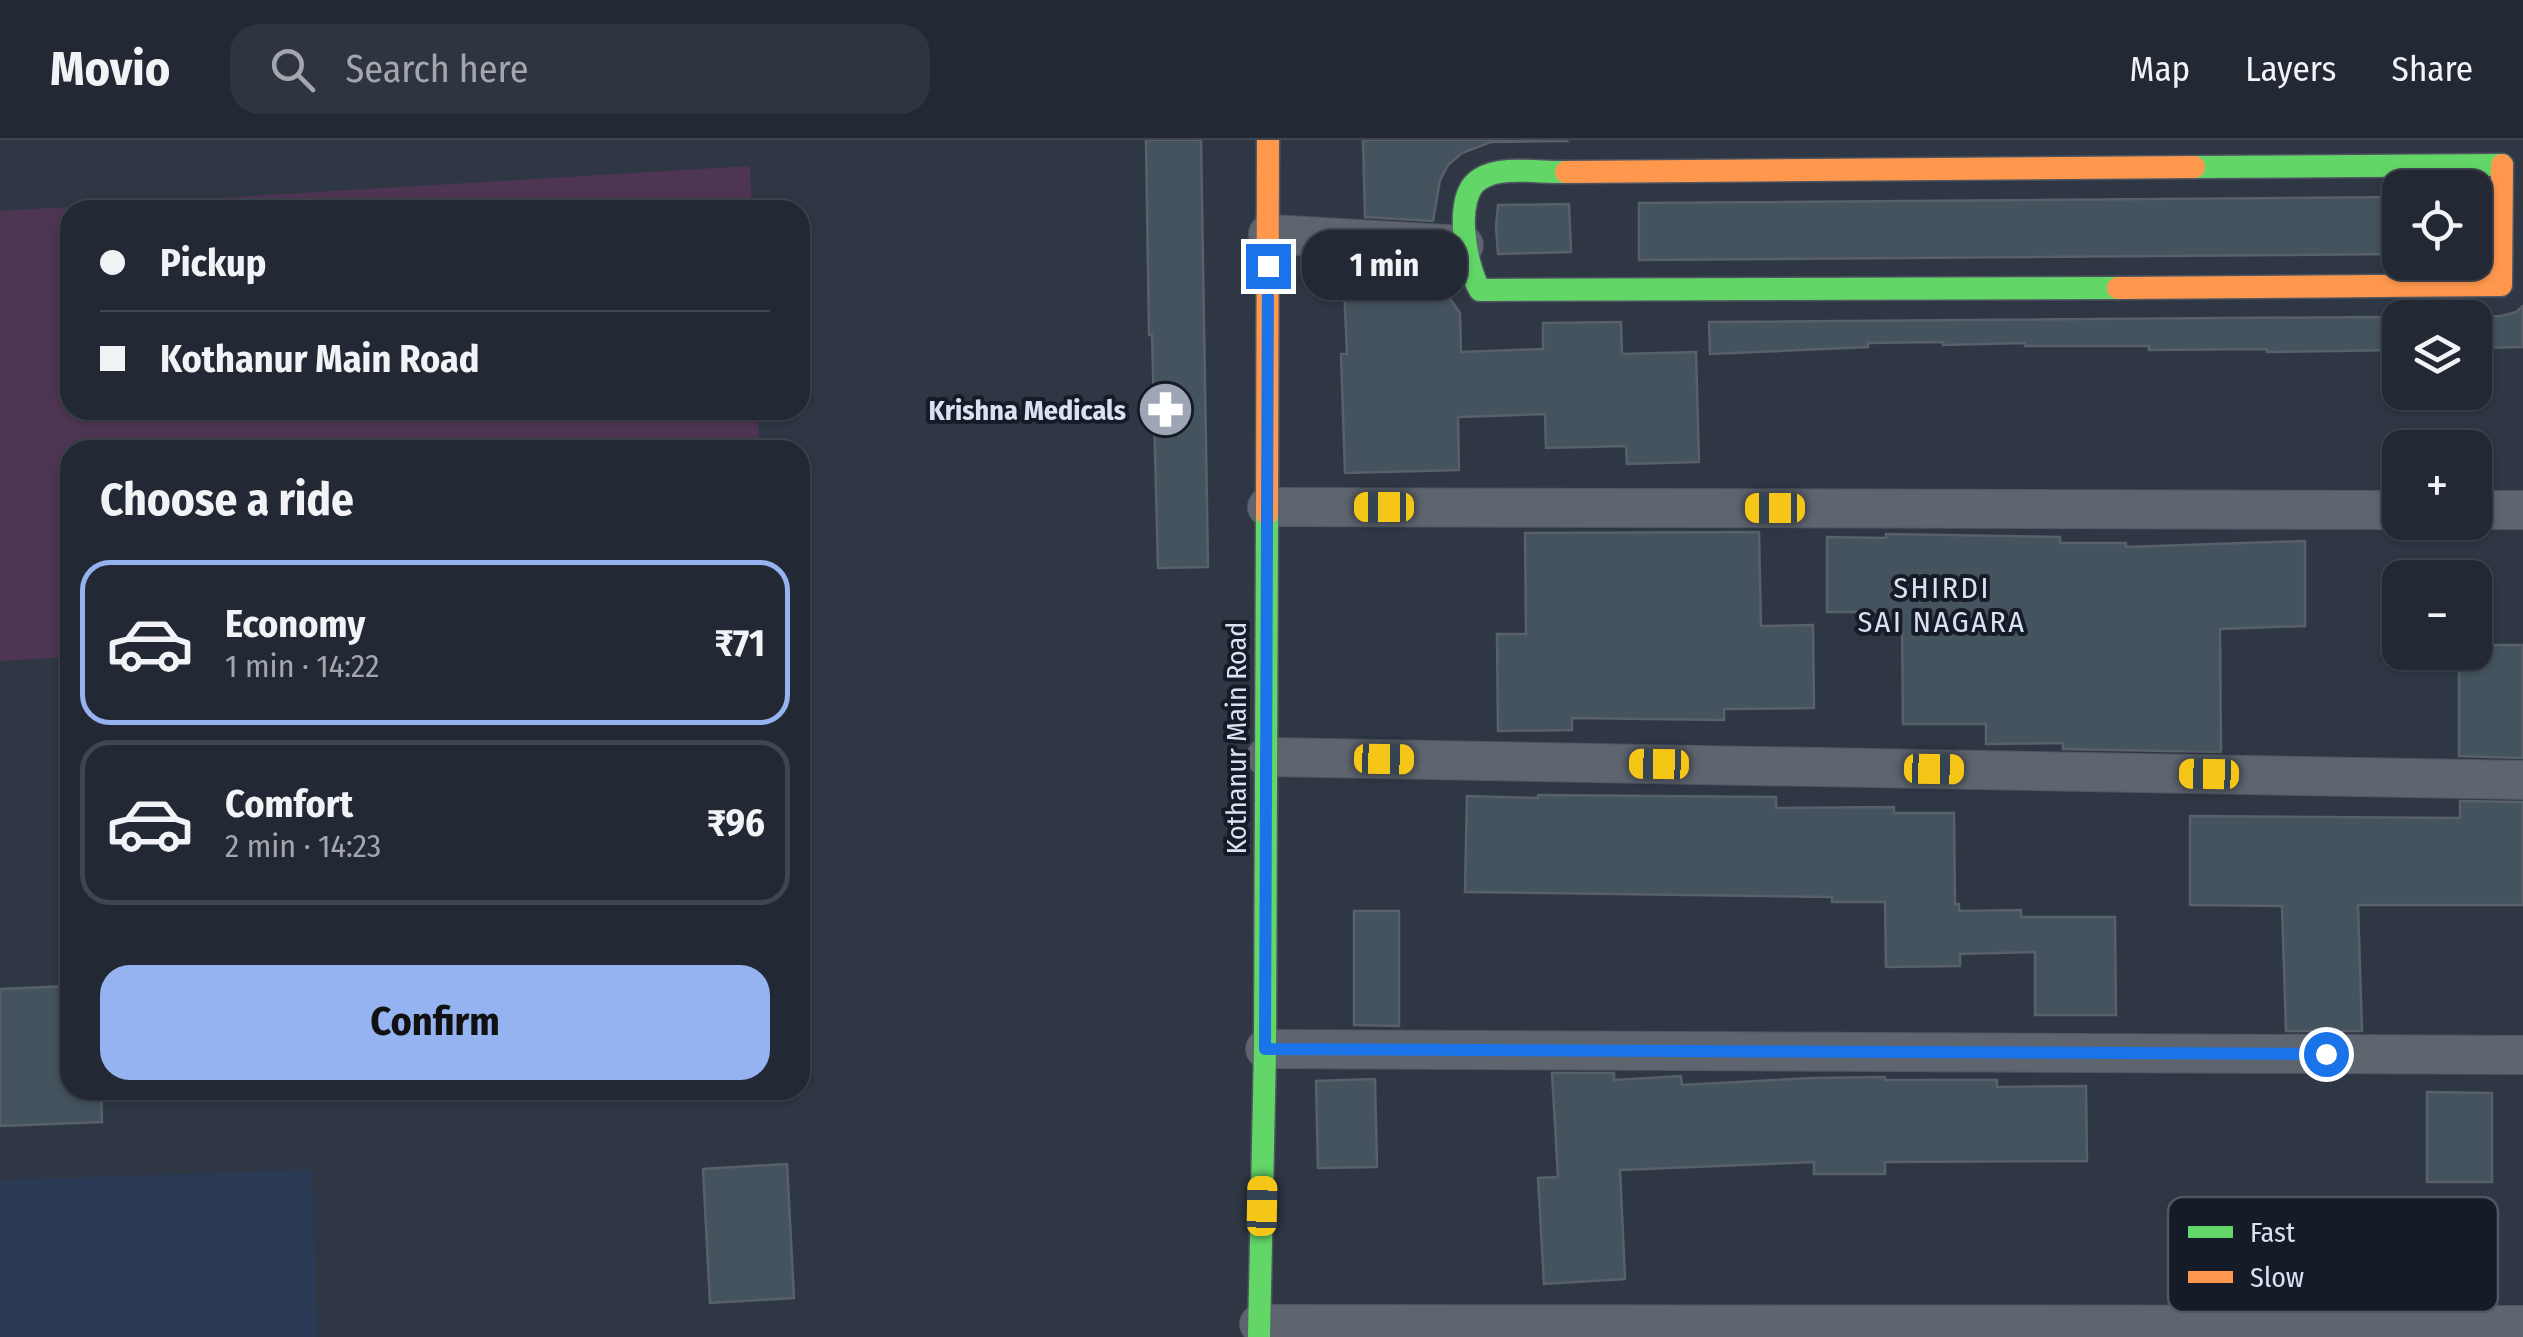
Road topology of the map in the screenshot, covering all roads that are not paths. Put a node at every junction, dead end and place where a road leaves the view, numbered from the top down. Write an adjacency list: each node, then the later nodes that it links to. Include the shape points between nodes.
1 (1268, 140): 2 (street, Kothanur Main Road)
2 (1268, 234): 3 (street); 4 (street, Kothanur Main Road)
3 (1464, 245): 3 (street, via 1470,187 1497,174 2502,165 2501,285 1500,292 1480,290 1471,279)
4 (1266, 506): 5 (street); 8 (street, Kothanur Main Road)
5 (2382, 510)
6 (2492, 510): 7 (street)
7 (2523, 510)
8 (1266, 757): 9 (street); 10 (street, Kothanur Main Road)
9 (2523, 780)
10 (1265, 1049): 11 (street); 13 (street, Kothanur Main Road)
11 (2523, 1056)
12 (2523, 1324): 13 (street)
13 (1259, 1330)

